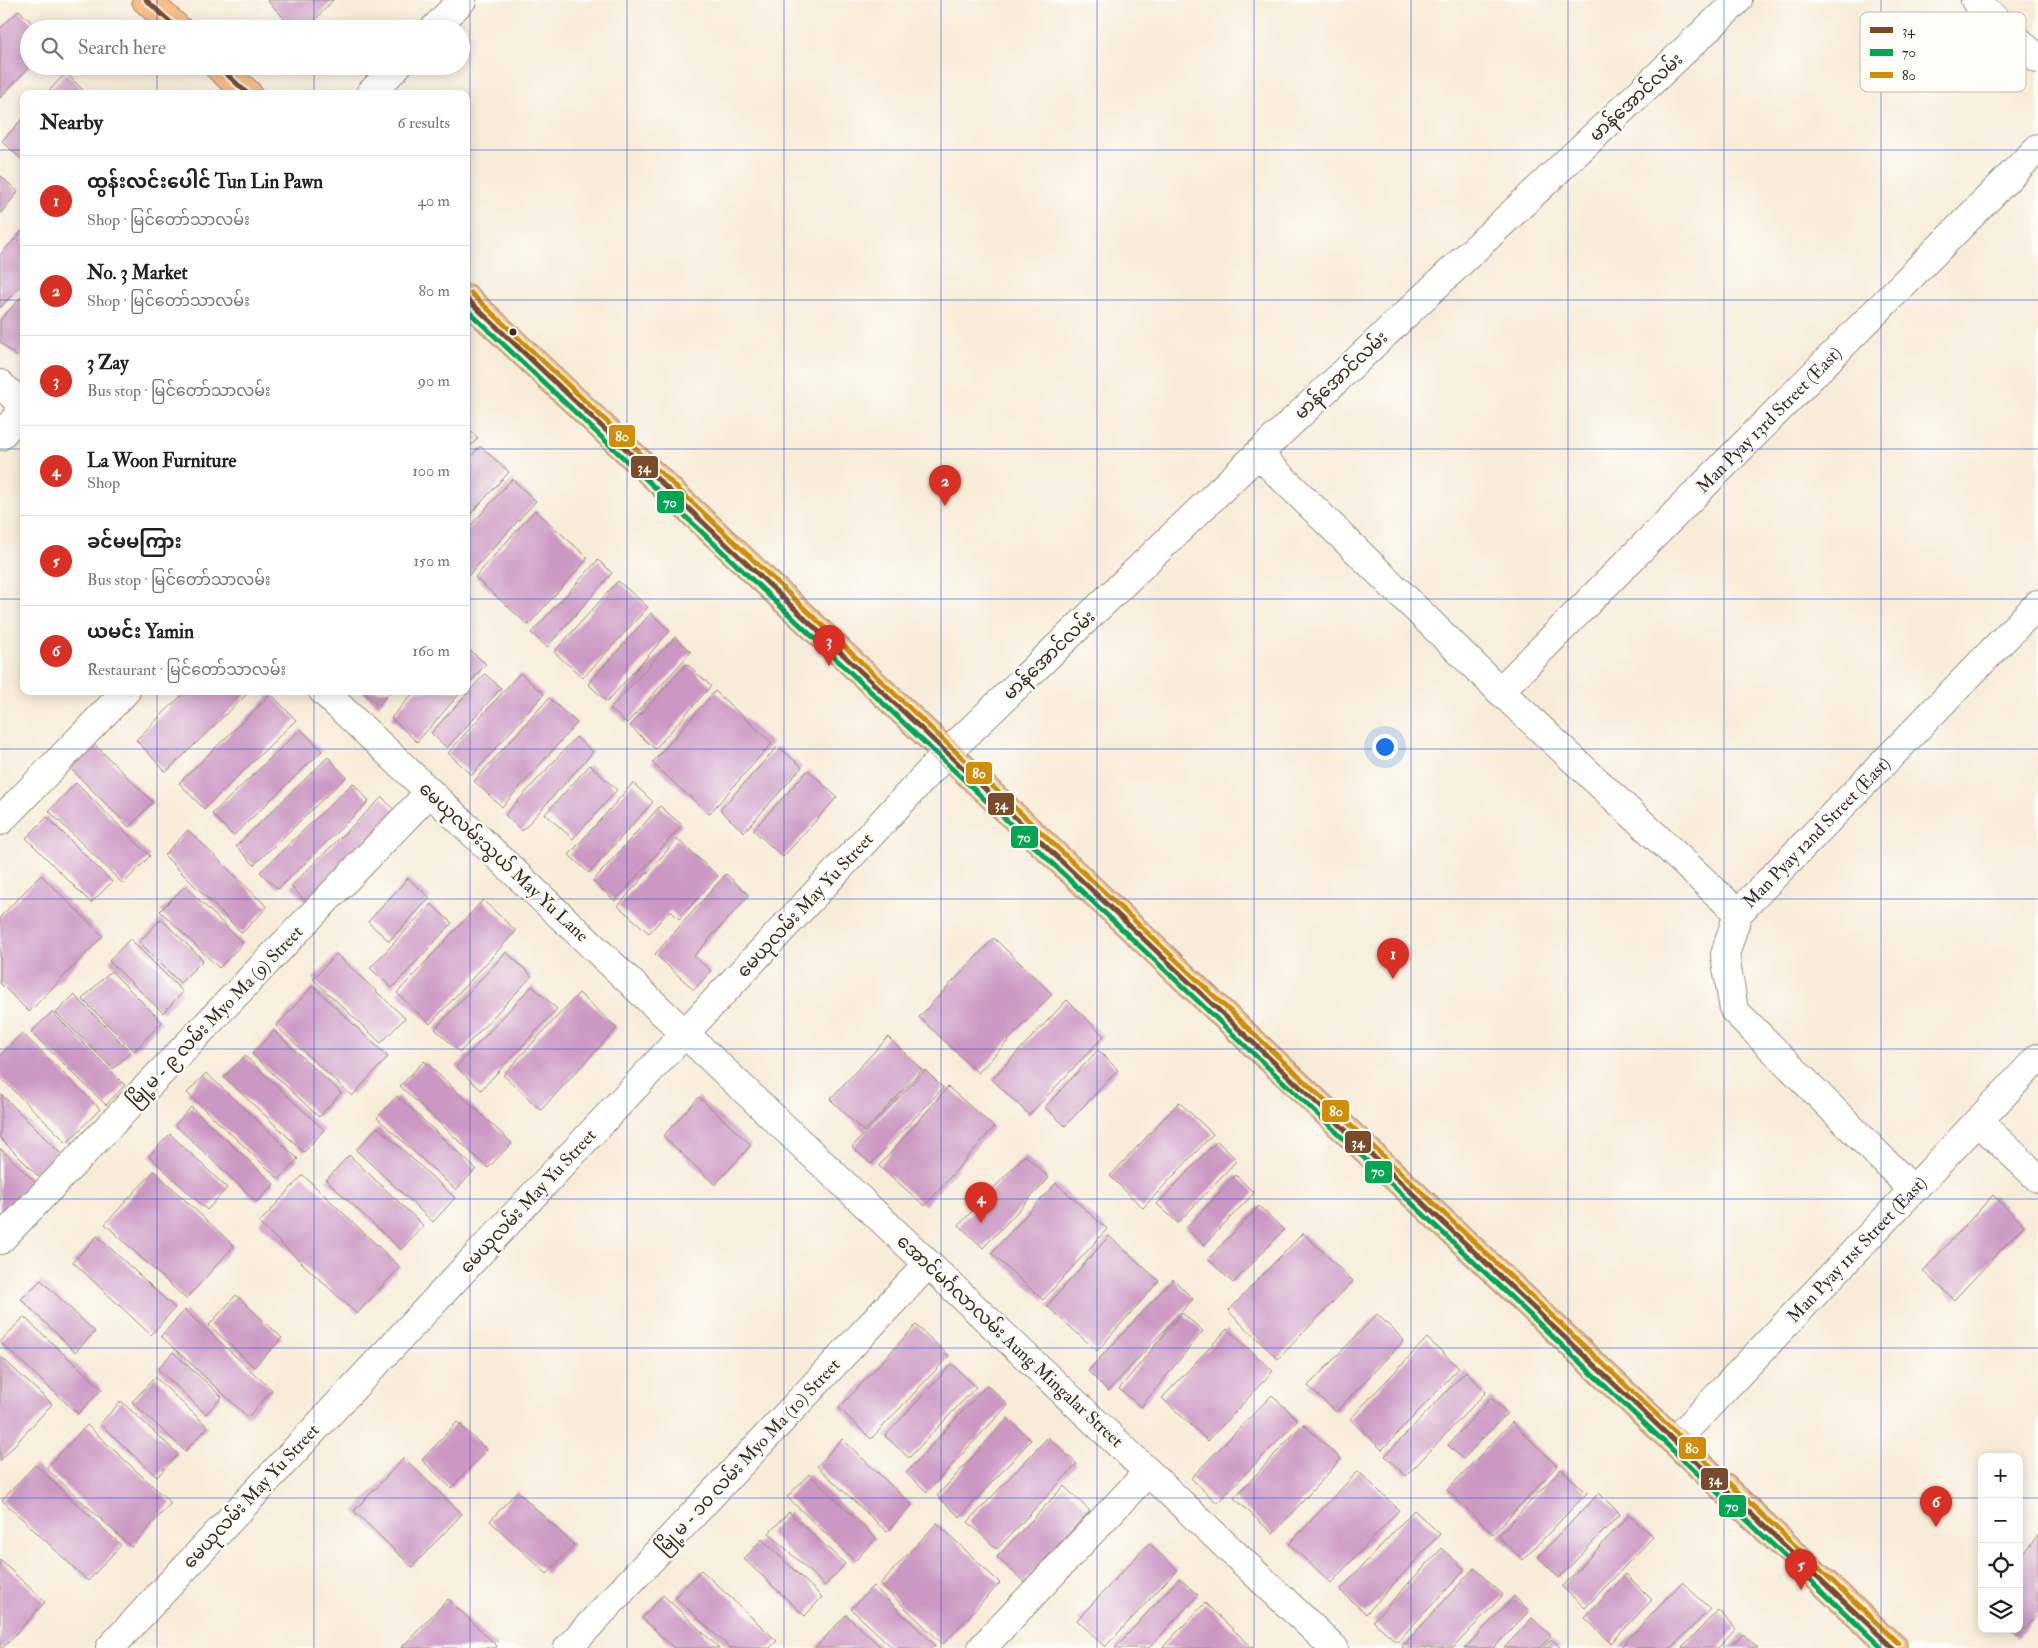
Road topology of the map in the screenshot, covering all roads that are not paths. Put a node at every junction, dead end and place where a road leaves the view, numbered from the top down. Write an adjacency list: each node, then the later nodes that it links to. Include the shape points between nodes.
1 (146, 0): 6 (main road)
2 (462, 0): 7 (street)
3 (1738, 0): 20 (street, မာန်အောင်လမ်း)
4 (1975, 0): 5 (street)
5 (1988, 12)
6 (168, 20)
7 (443, 20)
8 (2026, 47): 9 (street)
9 (2038, 58)
10 (228, 75): 12 (main road)
11 (388, 75): 13 (street)
12 (244, 90)
13 (374, 90)
14 (2038, 148): 22 (street, Man Pyay 13rd Street (East))
15 (470, 302): 25 (main road)
16 (0, 384): 17 (street)
17 (20, 404)
18 (20, 413): 19 (street)
19 (0, 436)
20 (1258, 454): 22 (street); 25 (street, မာန်အောင်လမ်း)
21 (2038, 604): 28 (street, Man Pyay 12nd Street (East))
22 (1500, 691): 28 (street)
23 (122, 695): 27 (street)
24 (326, 695): 26 (street, မေယုလမ်းသွယ် May Yu Lane)
25 (947, 753): 29 (street, မေယုလမ်း May Yu Street); 36 (main road)
26 (430, 792): 29 (street, မေယုလမ်းသွယ် May Yu Lane); 34 (street, မြို့မ - ၉ လမ်း Myo Ma (9) Street)
27 (0, 821)
28 (1738, 913): 33 (street, Man Pyay 12nd Street (East), via 1725,955 1734,1010)
29 (684, 1033): 35 (street, အောင်မင်္ဂလာလမ်း Aung Mingalar Street); 39 (street, မေယုလမ်း May Yu Street)
30 (2038, 1058): 31 (street, Man Pyay 11st Street (East))
31 (1978, 1121): 32 (street); 33 (street, Man Pyay 11st Street (East))
32 (2038, 1178)
33 (1913, 1190): 36 (street, Man Pyay 11st Street (East))
34 (0, 1240)
35 (928, 1264): 37 (street, အောင်မင်္ဂလာလမ်း Aung Mingalar Street); 40 (street, မြို့မ - ၁၀ လမ်း Myo Ma (10) Street)
36 (1675, 1441): 38 (main road)
37 (1148, 1472): 41 (street); 42 (street, အောင်မင်္ဂလာလမ်း Aung Mingalar Street)
38 (1887, 1646)
39 (110, 1648)
40 (568, 1648)
41 (982, 1648)
42 (1334, 1648)

